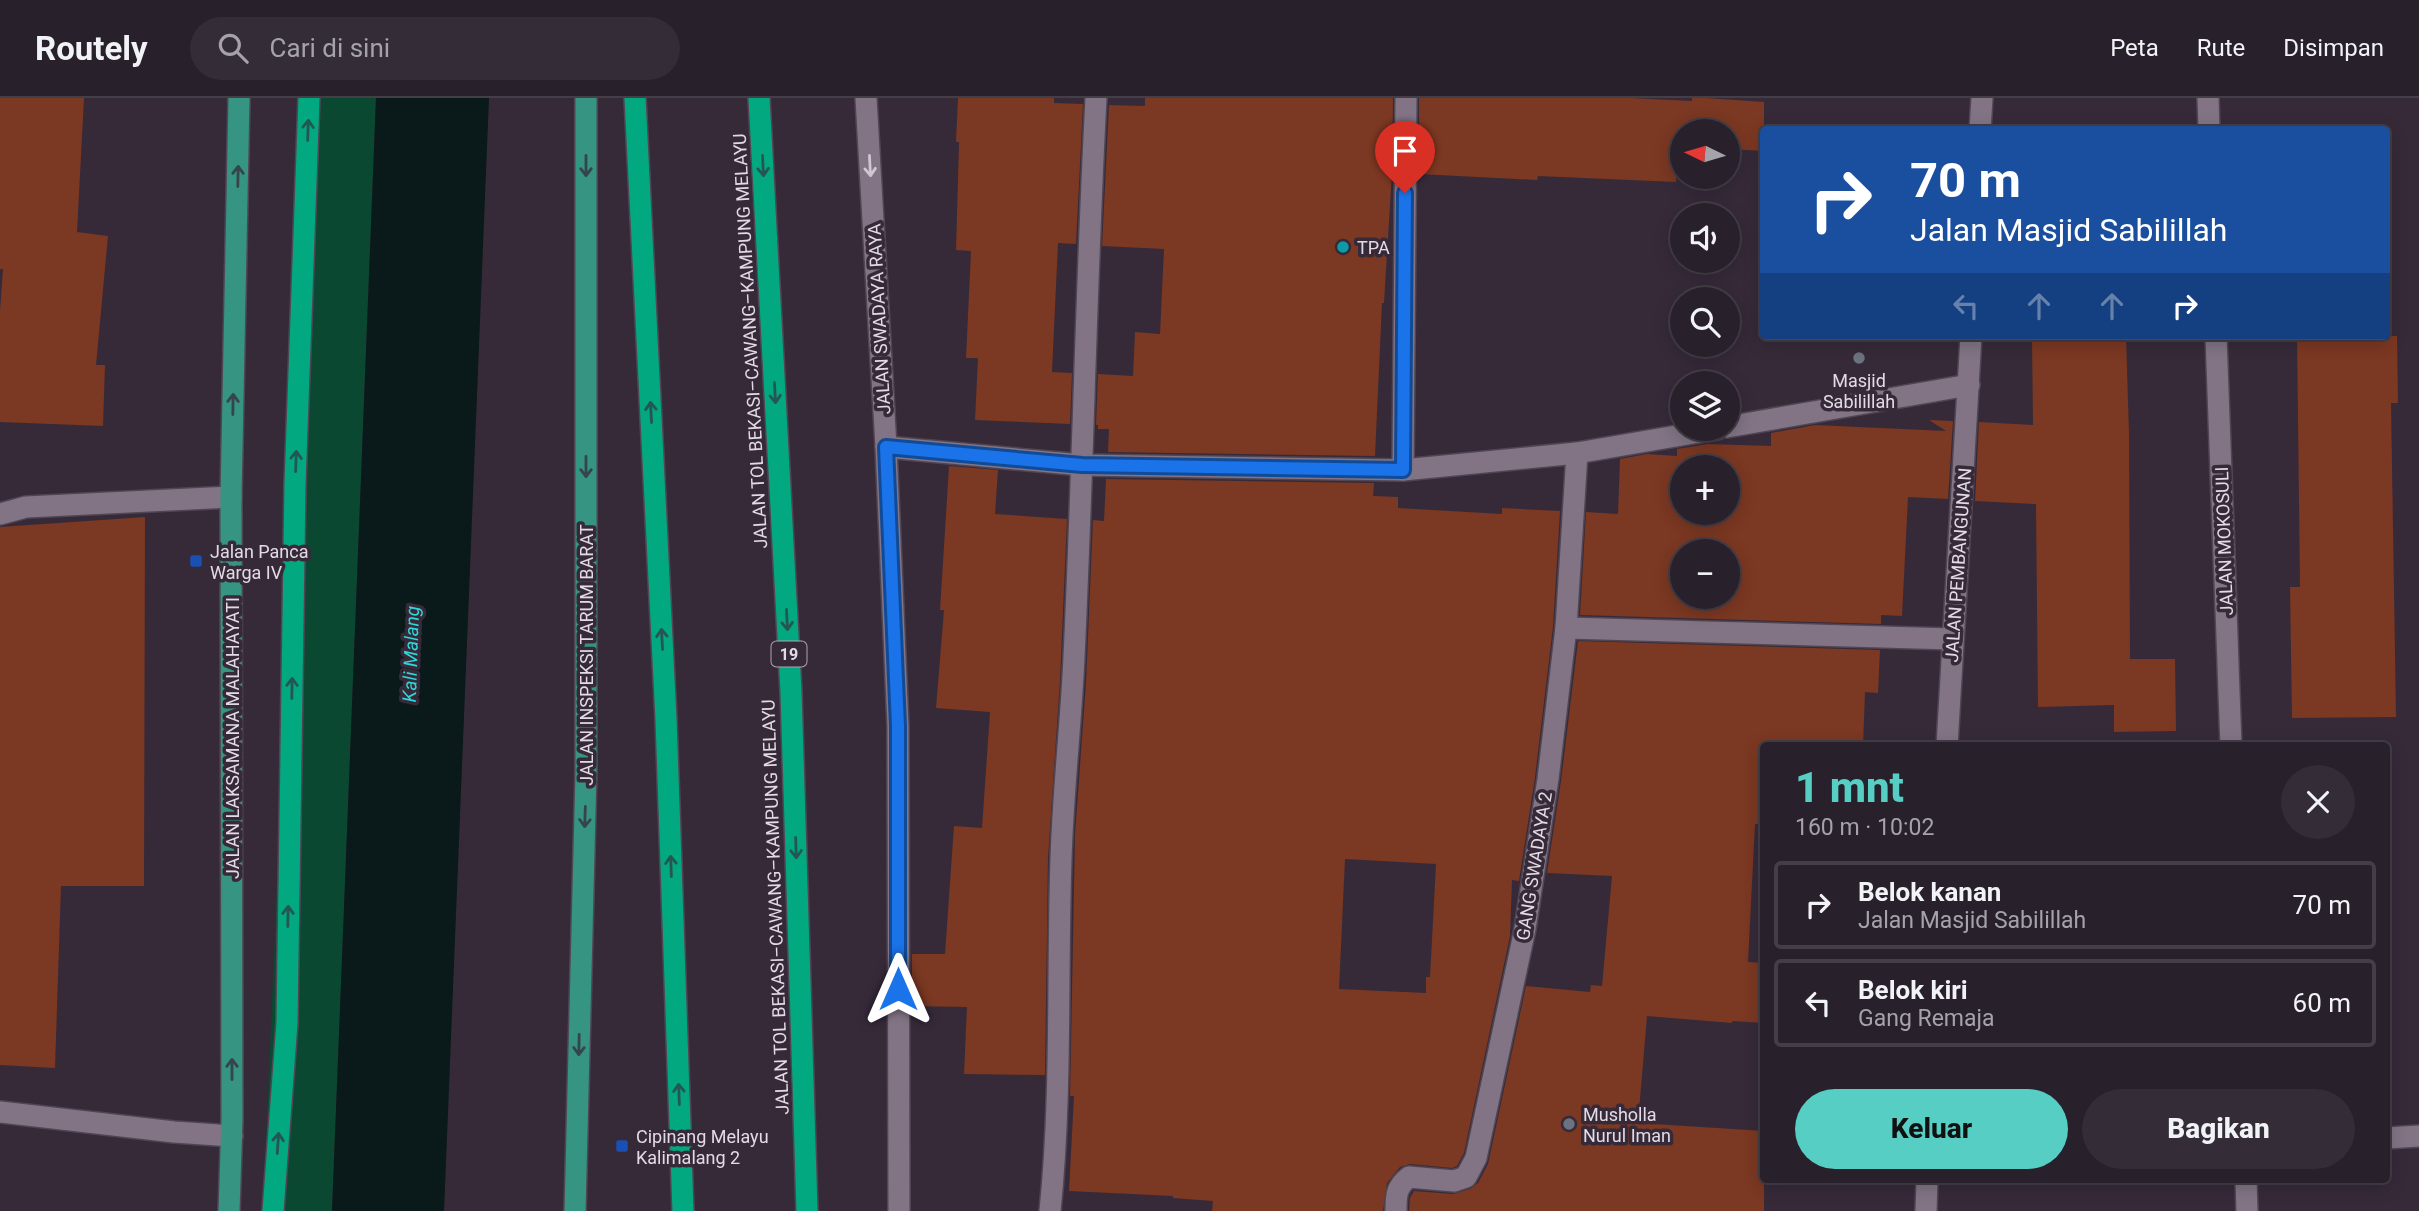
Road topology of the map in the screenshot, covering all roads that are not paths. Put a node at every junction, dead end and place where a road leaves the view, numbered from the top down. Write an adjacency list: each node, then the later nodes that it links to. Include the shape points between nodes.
1 (239, 98): 22 (main road, JALAN LAKSAMANA MALAHAYATI, one-way to 1)
2 (309, 98): 35 (highway, one-way to 2, via 286,1023 295,484)
3 (586, 98): 36 (main road, JALAN INSPEKSI TARUM BARAT, one-way to 36, via 586,771)
4 (635, 98): 37 (highway, one-way to 4, via 666,719)
5 (759, 98): 38 (highway, JALAN TOL BEKASI–CAWANG–KAMPUNG MELAYU / 19, one-way to 38, via 791,692)
6 (866, 98): 18 (street, JALAN SWADAYA RAYA, one-way to 18)
7 (1096, 98): 20 (street)
8 (1406, 98): 21 (street)
9 (1982, 98): 11 (street)
10 (2208, 98): 12 (street)
11 (1980, 126)
12 (2209, 126)
13 (1971, 340): 15 (street, JALAN PEMBANGUNAN)
14 (2216, 340): 27 (street, JALAN MOKOSULI)
15 (1969, 385): 16 (street); 25 (street, JALAN PEMBANGUNAN)
16 (1740, 425)
17 (1670, 437): 19 (street)
18 (886, 447): 20 (street); 39 (street, JALAN SWADAYA RAYA, via 898,726)
19 (1577, 453): 21 (street); 24 (street, GANG SWADAYA 2)
20 (1082, 465): 21 (street); 40 (street, via 1061,857)
21 (1403, 470)
22 (231, 497): 23 (street, via 26,507); 29 (main road, JALAN LAKSAMANA MALAHAYATI, one-way to 22)
23 (0, 514)
24 (1566, 628): 25 (street); 41 (street, GANG SWADAYA 2, via 1525,929 1476,1158 1466,1177 1454,1181 1409,1177 1400,1184)
25 (1952, 639): 26 (street, JALAN PEMBANGUNAN)
26 (1947, 742)
27 (2231, 742)
28 (0, 1112): 29 (street)
29 (232, 1136): 34 (main road, JALAN LAKSAMANA MALAHAYATI)
30 (2419, 1136): 31 (street)
31 (2390, 1138)
32 (1927, 1183): 42 (street)
33 (2246, 1183): 43 (street)
34 (229, 1211)
35 (273, 1211)
36 (575, 1211)
37 (683, 1211)
38 (807, 1211)
39 (899, 1211)
40 (1050, 1211)
41 (1396, 1211)
42 (1926, 1211)
43 (2247, 1211)

